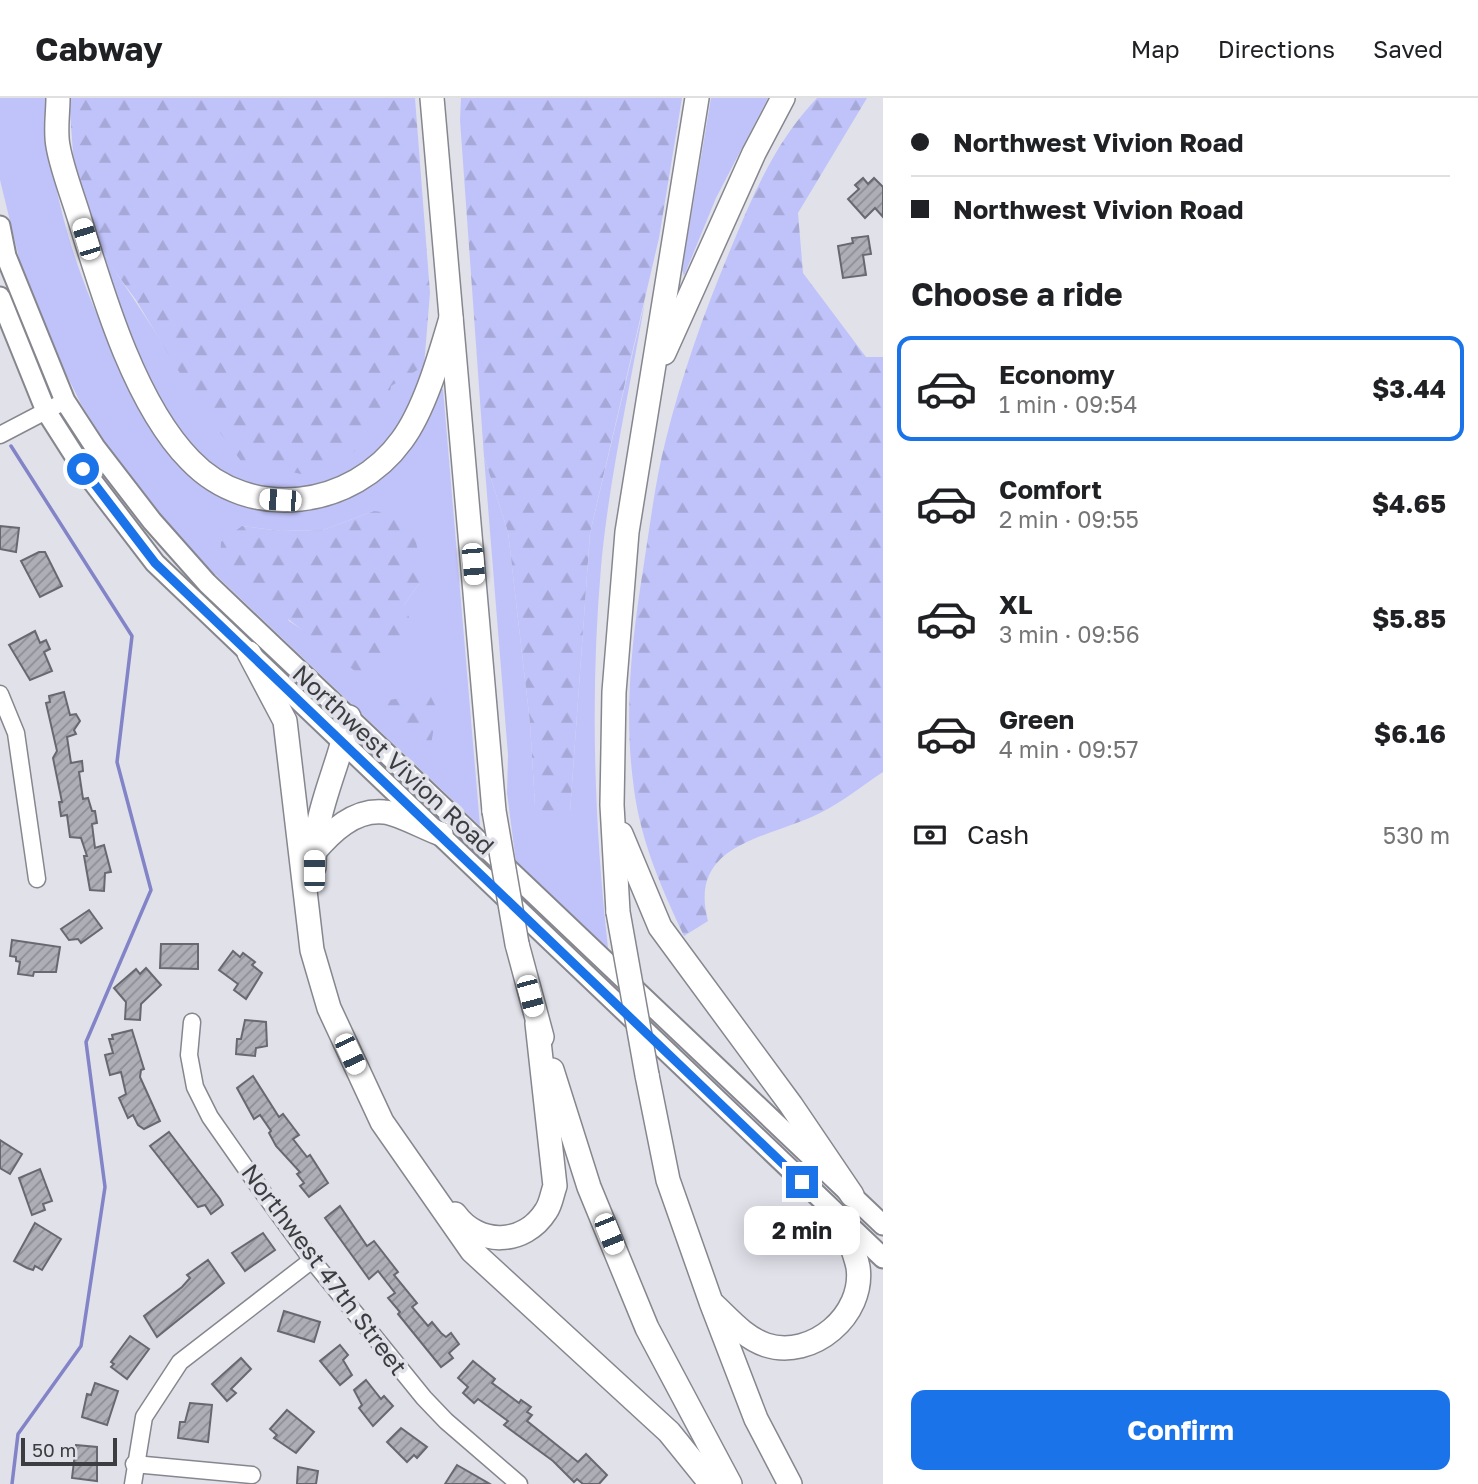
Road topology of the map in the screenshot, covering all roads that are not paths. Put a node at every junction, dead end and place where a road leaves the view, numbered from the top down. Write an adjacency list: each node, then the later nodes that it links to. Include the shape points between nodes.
1 (58, 98): 9 (highway, via 58,145 107,310 160,422 191,461 219,482 261,499 299,502 335,493 368,475 402,440 435,371)
2 (432, 98): 6 (highway)
3 (447, 98): 6 (highway)
4 (697, 98): 10 (highway)
5 (783, 98): 10 (highway)
6 (441, 208): 9 (highway)
7 (0, 226): 11 (main road, Northwest Vivion Road, via 6,256)
8 (0, 297): 12 (main road, Northwest Vivion Road)
9 (451, 318): 23 (highway, bridge, via 494,811 517,944)
10 (651, 381): 18 (highway, via 626,532)
11 (65, 401): 12 (street); 16 (main road, Northwest Vivion Road, via 152,521 207,583)
12 (46, 411): 13 (street); 14 (main road, Northwest Vivion Road, via 83,469 155,563)
13 (0, 435)
14 (249, 653): 17 (main road, Northwest Vivion Road); 34 (highway, via 285,721 312,950 329,1008 382,1122 472,1251 659,1422)
15 (0, 695): 21 (street, via 16,733)
16 (349, 716): 17 (highway); 24 (main road, Northwest Vivion Road)
17 (344, 743): 19 (main road, Northwest Vivion Road); 20 (highway, via 318,813)
18 (611, 805): 24 (highway, via 660,927); 29 (highway, bridge, via 618,912 668,1180)
19 (440, 834): 20 (highway, via 384,812 336,827); 25 (main road, Northwest Vivion Road)
20 (314, 852): 23 (highway, via 314,889 325,955 343,1017 372,1083 457,1218 492,1240 533,1227 547,1210 555,1186)
21 (37, 879)
22 (192, 1022): 28 (street, Northwest 47th Street, via 190,1063 202,1102)
23 (537, 1023): 35 (highway, via 589,1187 647,1328)
24 (852, 1195): 26 (main road, Northwest Vivion Road)
25 (842, 1220): 27 (main road, Northwest Vivion Road); 29 (highway, via 858,1267 858,1289 841,1321 827,1334 789,1348 766,1345)
26 (883, 1225)
27 (883, 1258)
28 (312, 1261): 30 (street, via 180,1362 144,1417); 33 (street, Northwest 47th Street, via 446,1421)
29 (711, 1303): 36 (highway, via 756,1419)
30 (134, 1464): 31 (street); 32 (street)
31 (252, 1475)
32 (133, 1484)
33 (519, 1484)
34 (711, 1484)
35 (730, 1484)
36 (790, 1484)

